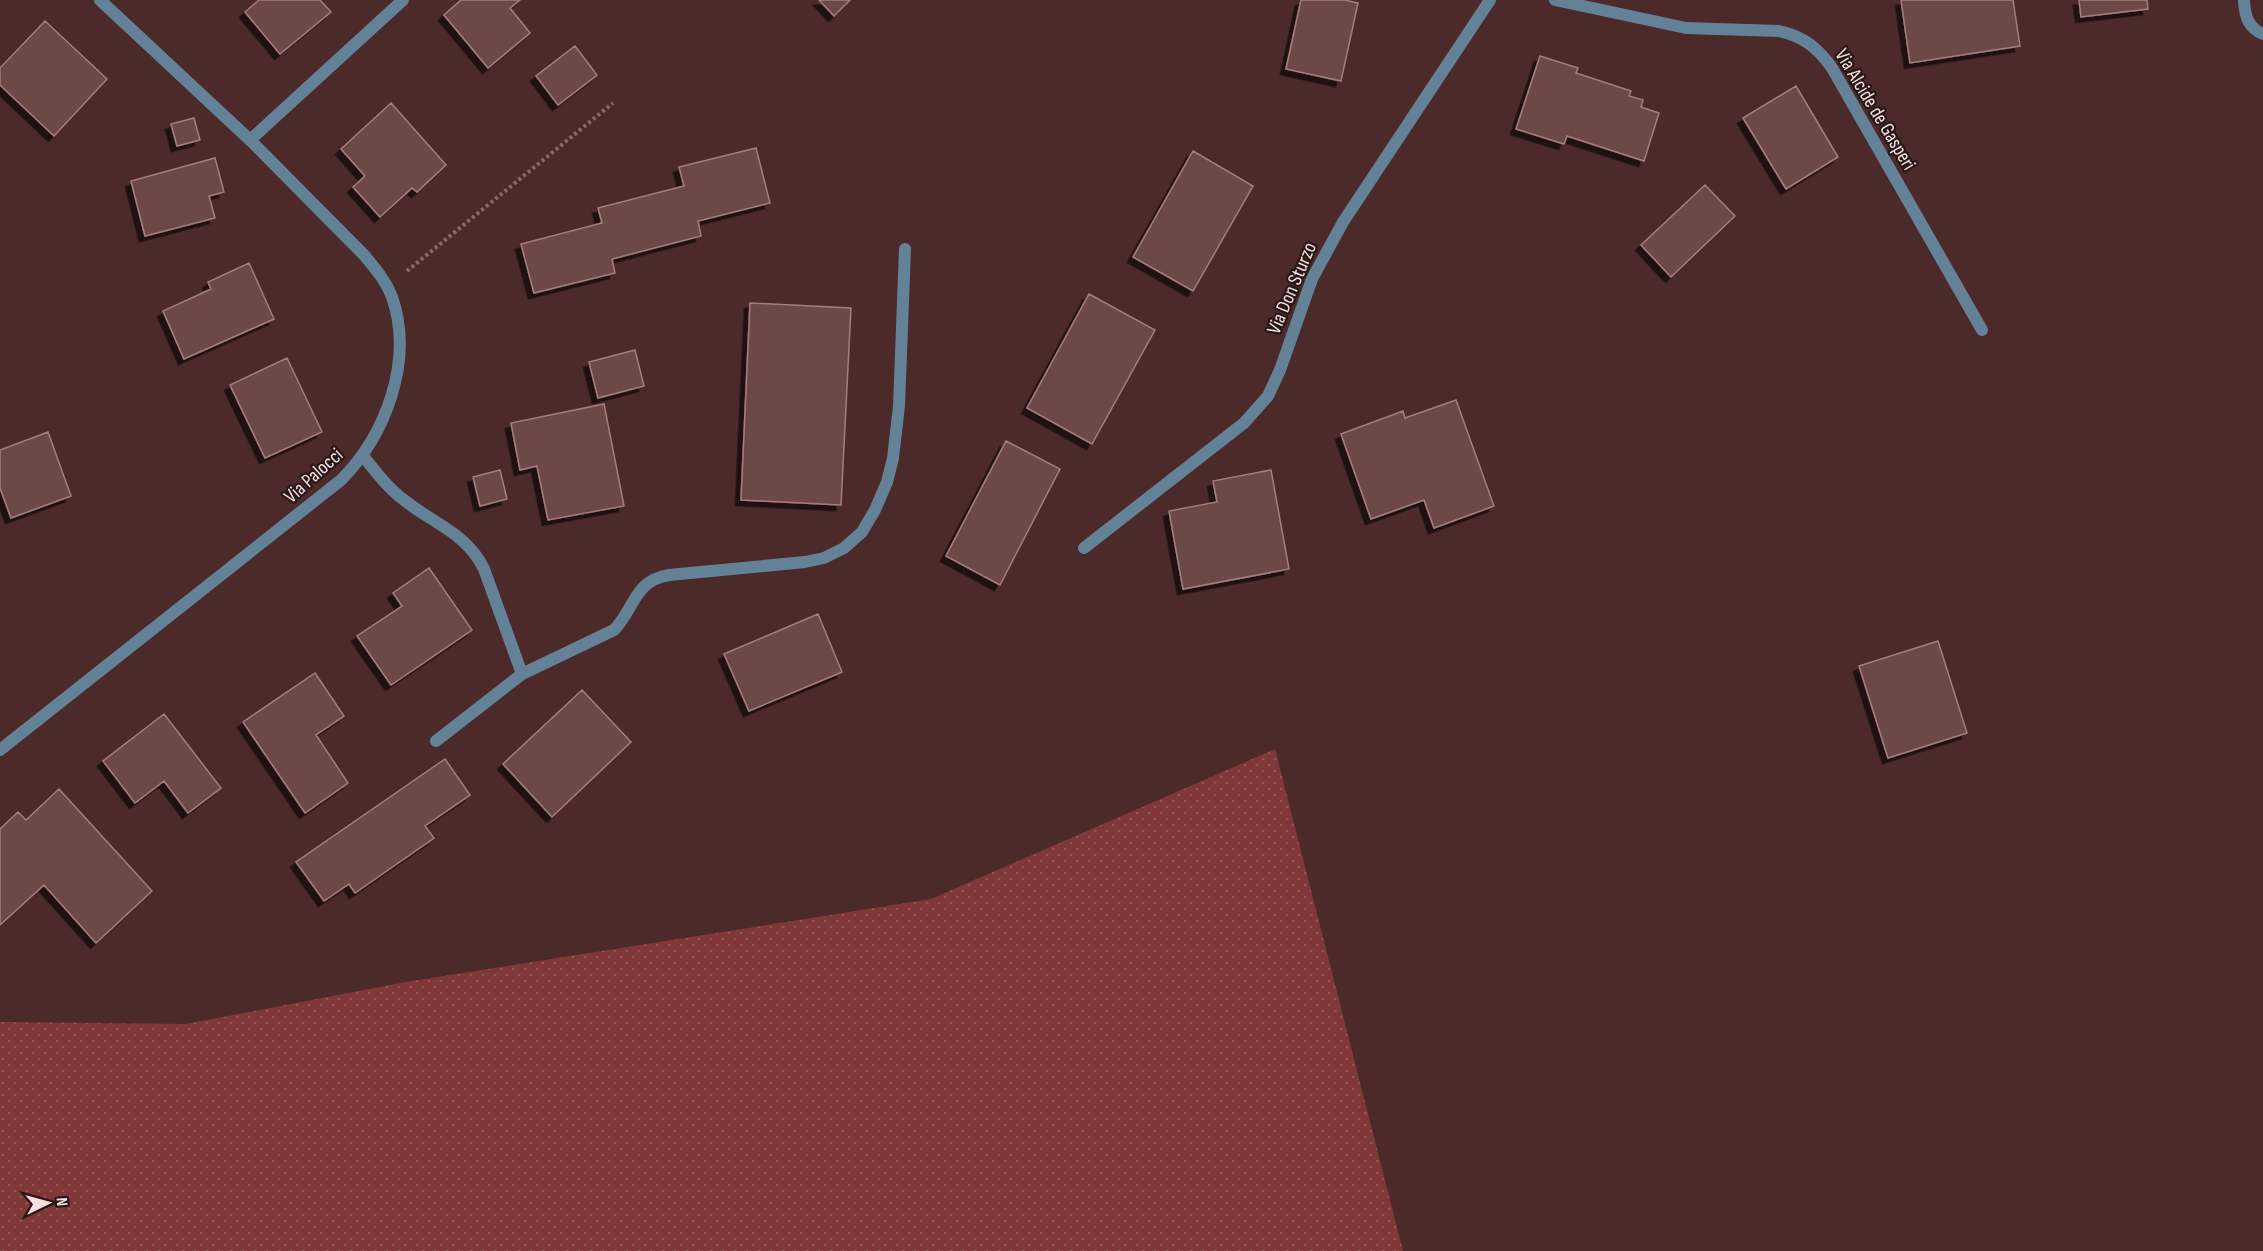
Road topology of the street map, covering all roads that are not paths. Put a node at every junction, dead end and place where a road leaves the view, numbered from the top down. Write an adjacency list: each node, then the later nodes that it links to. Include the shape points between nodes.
1 (100, 0): 7 (street, Via Palocci)
2 (403, 0): 7 (street)
3 (1490, 0): 11 (street, Via Don Sturzo, via 1342,222 1312,279 1280,370 1261,405 1244,423)
4 (1555, 0): 9 (street, Via Alcide de Gasperi, via 1686,28 1791,33 1810,43 1832,68)
5 (2244, 1): 6 (street, via 2247,20)
6 (2263, 34)
7 (250, 140): 10 (street, Via Palocci, via 364,255 379,273 393,303 399,360 386,411)
8 (905, 249): 12 (street, via 897,431 887,482 862,532 844,548 815,560 654,579 635,596 614,630)
9 (1982, 330)
10 (363, 456): 12 (street, via 403,500 459,536 476,553); 14 (street, Via Palocci, via 333,489)
11 (1084, 548)
12 (522, 674): 13 (street)
13 (436, 741)
14 (0, 750)

